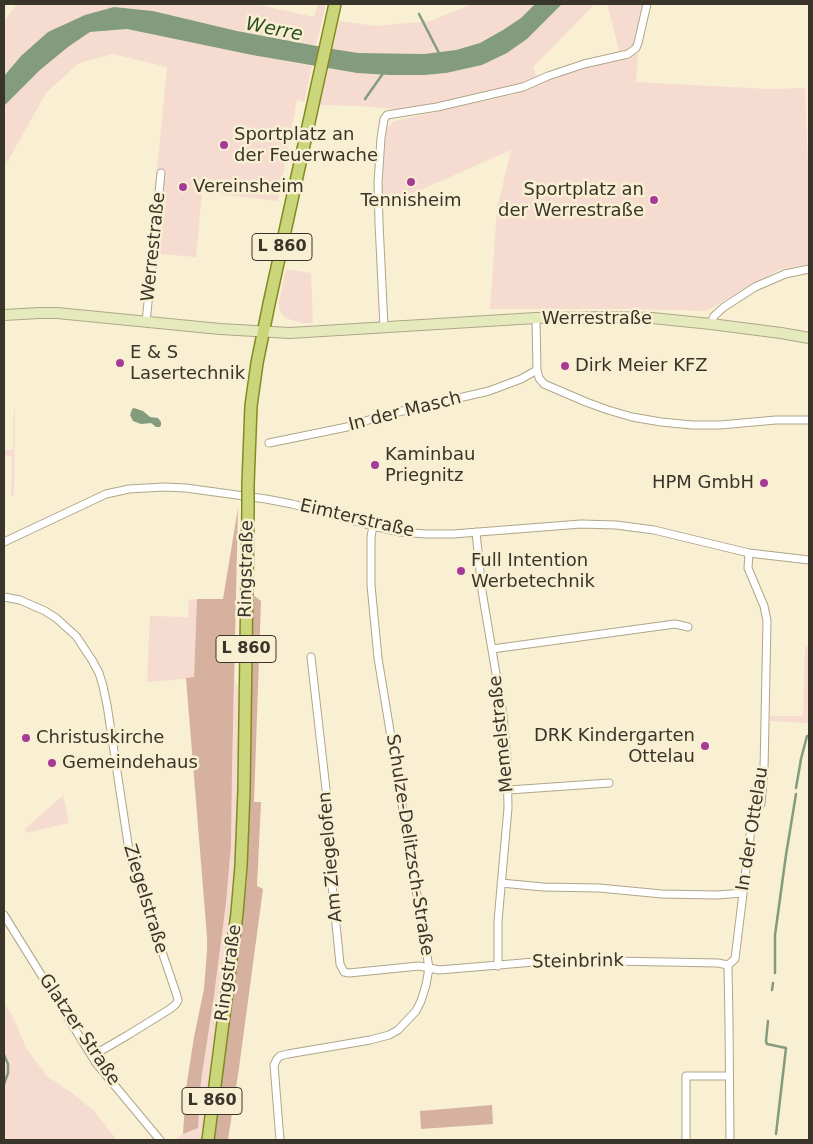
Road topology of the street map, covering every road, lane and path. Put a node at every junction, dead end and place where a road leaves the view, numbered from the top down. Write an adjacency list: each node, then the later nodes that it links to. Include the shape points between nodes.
1 (647, 4): 9 (street, via 638,43 628,54 584,64 523,87 387,115 380,147 378,204)
2 (334, 9): 10 (main road, Ringstraße / L 860)
3 (161, 173): 7 (street, Werrestraße)
4 (809, 269): 8 (street, via 785,274 754,287 724,307)
5 (4, 315): 7 (main road, Werrestraße, via 57,313)
6 (536, 318): 8 (main road, Werrestraße, via 624,317); 9 (main road, Werrestraße); 12 (street)
7 (146, 322): 10 (main road, Werrestraße)
8 (710, 324): 11 (main road, Werrestraße)
9 (384, 327): 10 (main road, Werrestraße)
10 (263, 332): 35 (main road, Ringstraße / L 860, bridge, via 251,406 242,866)
11 (809, 338)
12 (537, 370): 13 (street, via 544,384 632,417 692,425); 14 (street, In der Masch, via 489,391)
13 (809, 420)
14 (269, 444)
15 (373, 526): 16 (street, Eimterstraße, via 426,534); 17 (street, Eimterstraße, via 266,499 186,488 140,488 106,494); 31 (street, Schulze-Delitzsch-Straße, via 371,585 378,658)
16 (476, 532): 18 (street, Eimterstraße, via 581,524 616,525 654,530); 22 (street, Memelstraße)
17 (4, 542)
18 (748, 553): 19 (street, Eimterstraße); 27 (street, In der Ottelau, via 748,568 767,621 764,770 761,804 752,820)
19 (809, 560)
20 (4, 597): 32 (street, Ziegelstraße, via 20,600 56,618 76,636 99,673 107,705 126,842 178,1000 170,1009)
21 (688, 627): 22 (street, via 675,624)
22 (492, 649): 25 (street, Memelstraße, via 505,735)
23 (311, 657): 31 (street, Am Ziegelofen, via 327,798 326,825 340,964 344,972 349,973 419,966)
24 (609, 783): 25 (street)
25 (508, 790): 26 (street, Memelstraße)
26 (502, 883): 27 (street, via 662,894); 29 (street, Memelstraße)
27 (744, 893): 30 (street, In der Ottelau, via 735,959)
28 (4, 914): 32 (street, Glatzer Straße)
29 (498, 966): 30 (street, Steinbrink, via 586,960 718,963); 31 (street, Steinbrink)
30 (728, 966): 33 (street, In der Ottelau)
31 (429, 968): 36 (street, Schulze-Delitzsch-Straße, via 421,1001 398,1030 370,1040 288,1054 277,1059 274,1065)
32 (92, 1056): 34 (street, Glatzer Straße)
33 (729, 1076): 37 (street, via 686,1076); 38 (street, In der Ottelau)
34 (160, 1140)
35 (208, 1140)
36 (280, 1140)
37 (686, 1140)
38 (730, 1140)

